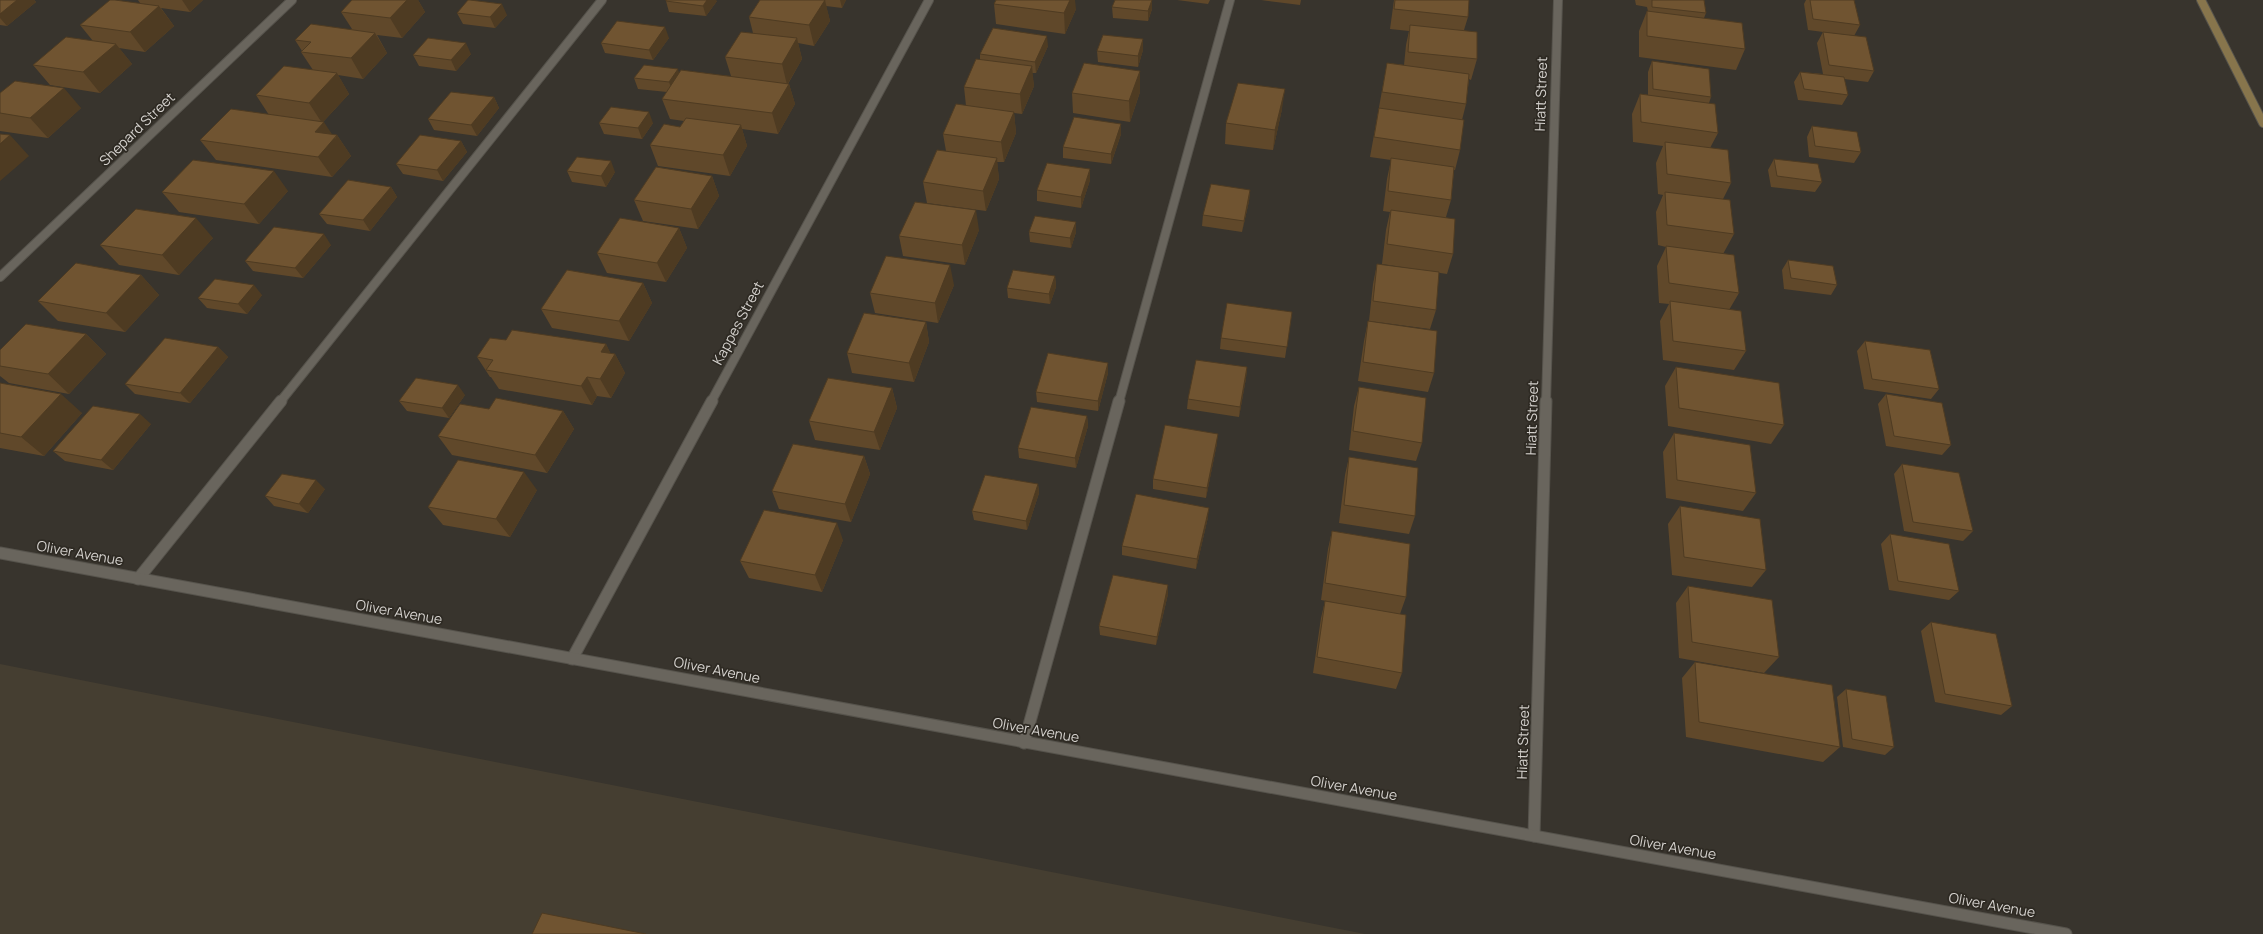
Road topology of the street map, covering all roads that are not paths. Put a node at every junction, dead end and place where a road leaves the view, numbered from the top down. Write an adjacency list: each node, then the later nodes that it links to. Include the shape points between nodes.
1 (292, 0): 8 (street, Shepard Street)
2 (602, 0): 10 (street)
3 (929, 0): 11 (street, Kappes Street)
4 (1230, 0): 12 (street)
5 (1558, 0): 13 (street, Hiatt Street)
6 (2201, 0): 7 (main road)
7 (2263, 123)
8 (0, 277)
9 (0, 553): 10 (street, Oliver Avenue)
10 (138, 579): 11 (street, Oliver Avenue)
11 (572, 659): 12 (street, Oliver Avenue)
12 (1024, 743): 13 (street, Oliver Avenue)
13 (1534, 836): 14 (street, Oliver Avenue)
14 (2066, 934)

